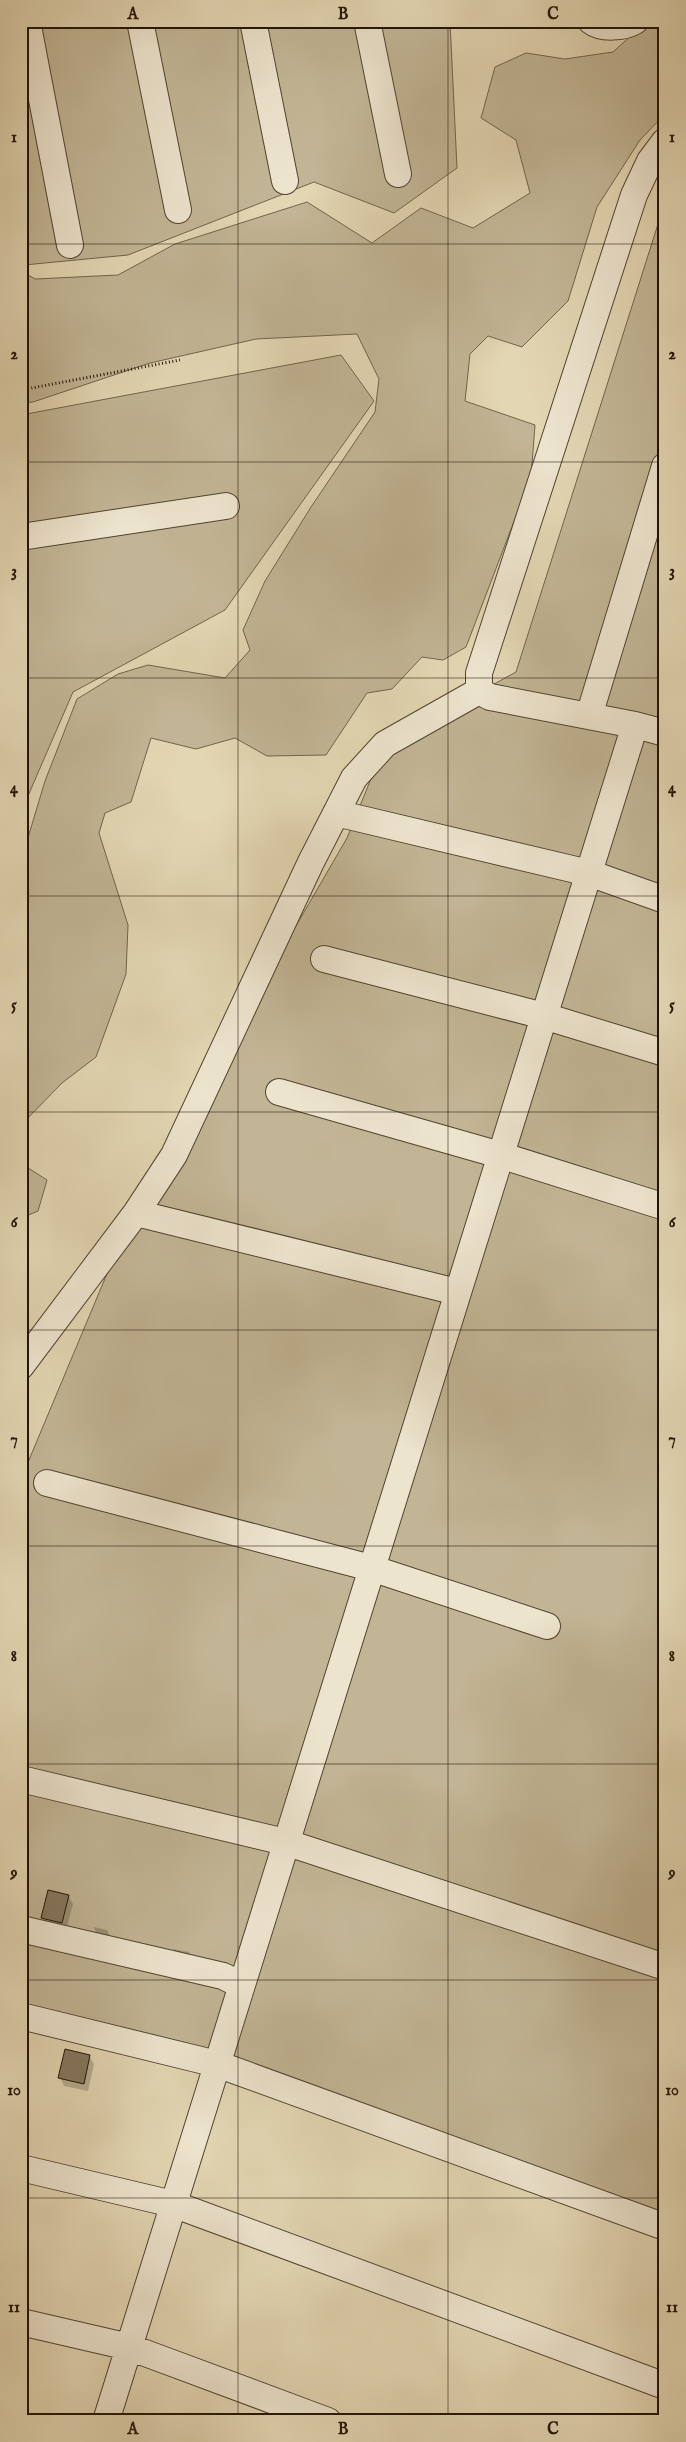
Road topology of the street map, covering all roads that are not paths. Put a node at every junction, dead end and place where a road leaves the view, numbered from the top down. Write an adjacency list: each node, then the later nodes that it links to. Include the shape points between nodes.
1 (27, 21): 11 (street)
2 (140, 21): 10 (street)
3 (253, 21): 9 (street)
4 (367, 21): 8 (street)
5 (590, 21): 6 (street, via 596,26 628,26)
6 (635, 21)
7 (660, 159): 15 (street, via 634,195 479,673)
8 (398, 174)
9 (285, 181)
10 (178, 210)
11 (70, 245)
12 (665, 466): 16 (street)
13 (226, 506): 14 (street)
14 (21, 537)
15 (479, 691): 16 (street, via 490,697); 19 (street, via 385,744 354,778)
16 (589, 716): 17 (street)
17 (635, 725): 18 (street); 20 (street)
18 (665, 734)
19 (336, 813): 20 (street); 28 (street, via 174,1155)
20 (589, 873): 21 (street); 23 (street)
21 (665, 900)
22 (324, 959): 23 (street)
23 (544, 1016): 24 (street); 26 (street)
24 (665, 1053)
25 (279, 1092): 26 (street)
26 (500, 1155): 27 (street); 29 (street)
27 (665, 1207)
28 (136, 1214): 29 (street); 30 (street)
29 (457, 1292): 32 (street)
30 (21, 1366)
31 (47, 1483): 32 (street)
32 (371, 1568): 33 (street); 35 (street)
33 (546, 1626)
34 (21, 1779): 35 (street)
35 (285, 1842): 37 (street); 38 (street)
36 (21, 1930): 38 (street, via 223,1976)
37 (665, 1967)
38 (241, 1985): 40 (street)
39 (21, 2016): 40 (street)
40 (217, 2064): 42 (street); 43 (street)
41 (21, 2168): 42 (street)
42 (173, 2204): 45 (street); 46 (street)
43 (665, 2227)
44 (21, 2322): 45 (street)
45 (129, 2348): 47 (street); 48 (street)
46 (665, 2386)
47 (106, 2421)
48 (328, 2421)

